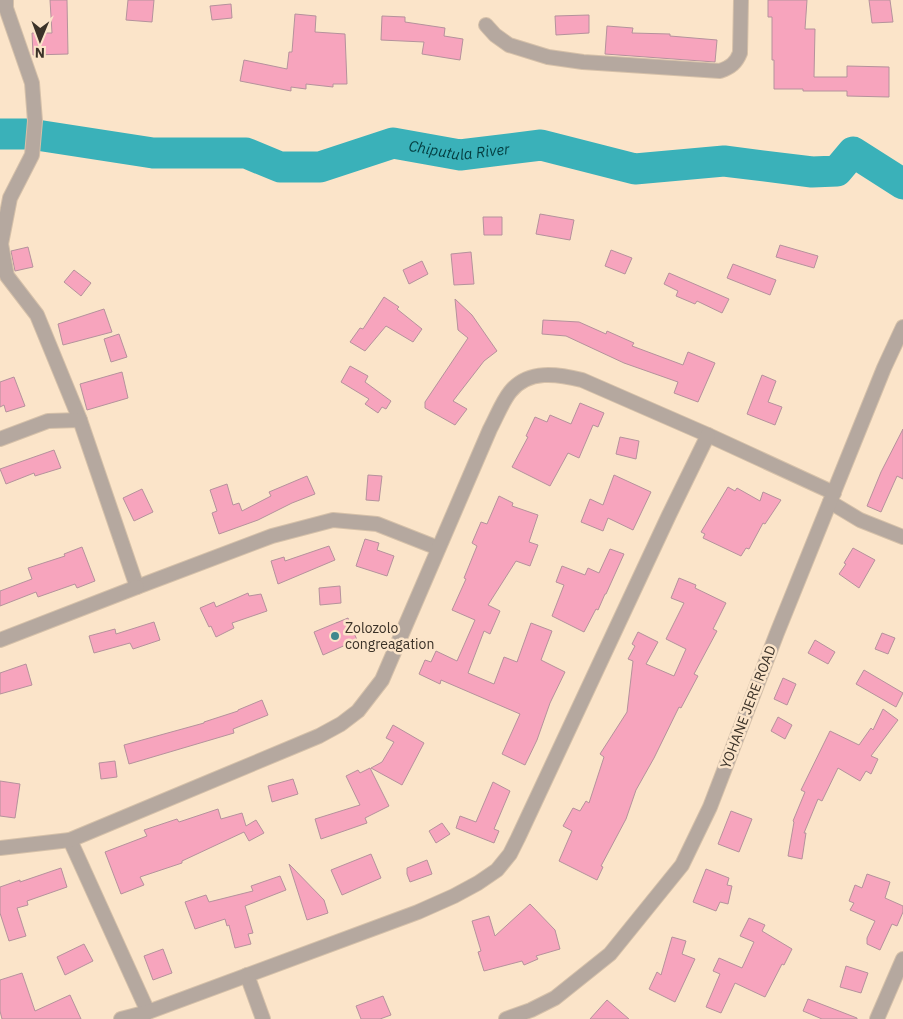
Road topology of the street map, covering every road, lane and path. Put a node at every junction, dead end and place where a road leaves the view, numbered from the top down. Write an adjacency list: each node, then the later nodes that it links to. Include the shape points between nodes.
1 (6, 0): 5 (street, via 32,83 35,121 32,155 10,198 1,244 7,276 37,315)
2 (741, 0): 3 (street, via 740,53 730,68 720,71 548,57 509,45)
3 (486, 25)
4 (903, 327): 8 (street, YOHANE JERE ROAD)
5 (80, 420): 7 (street, via 48,421); 11 (street)
6 (708, 435): 8 (street); 10 (street, via 582,380 542,374 525,380 510,391 490,429); 16 (street, via 510,854 497,870 454,896 418,912)
7 (0, 439)
8 (832, 498): 9 (street, via 860,520); 20 (street, YOHANE JERE ROAD, via 710,807 682,865 610,954 555,998)
9 (903, 537)
10 (438, 548): 11 (street, via 377,524 333,520 272,536); 13 (street, via 382,680 358,711 319,736)
11 (137, 587): 12 (street)
12 (0, 640)
13 (70, 840): 14 (street); 17 (street)
14 (0, 848)
15 (903, 959): 21 (street)
16 (247, 975): 17 (street); 19 (street)
17 (148, 1012): 18 (street)
18 (121, 1019)
19 (263, 1019)
20 (506, 1019)
21 (877, 1019)

